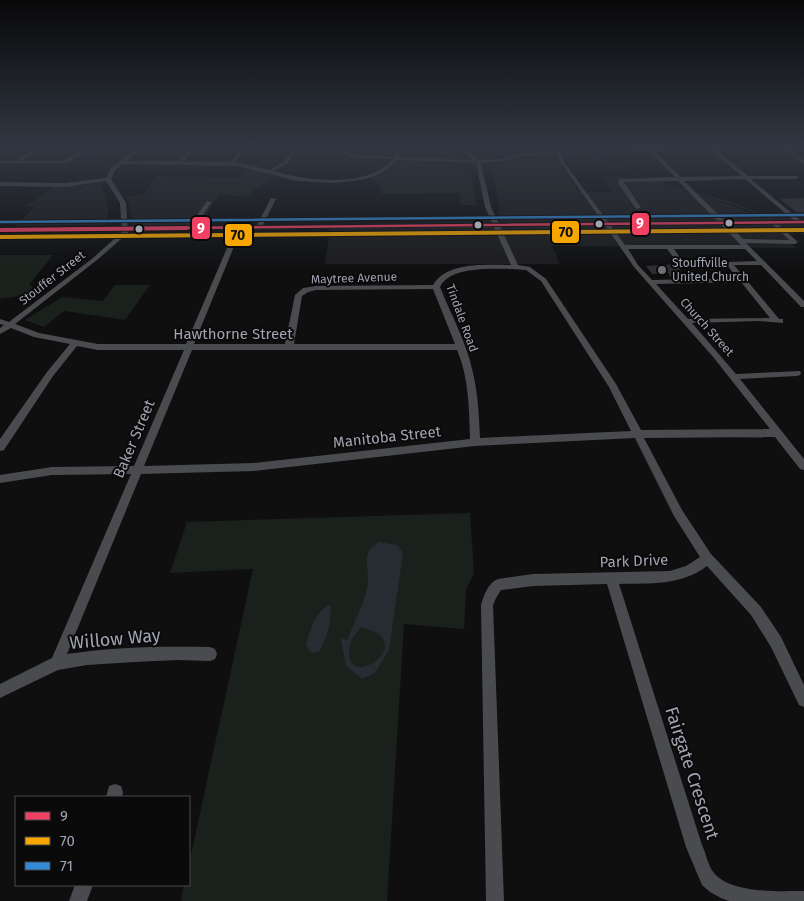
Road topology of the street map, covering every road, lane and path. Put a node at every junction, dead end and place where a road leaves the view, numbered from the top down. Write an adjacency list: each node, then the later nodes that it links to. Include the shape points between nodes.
1 (113, 188): 18 (street, via 123,204)
2 (485, 188): 13 (street, via 488,207)
3 (581, 188): 14 (street, Church Street)
4 (624, 188): 9 (street)
5 (689, 188): 12 (street)
6 (759, 188): 11 (street)
7 (273, 199): 15 (street)
8 (210, 202): 16 (street)
9 (638, 208)
10 (773, 222): 11 (main road); 12 (main road); 20 (street, via 795,242)
11 (801, 222)
12 (723, 223): 14 (main road); 20 (street)
13 (496, 224): 14 (main road); 15 (main road); 26 (street)
14 (608, 224): 22 (street, Church Street)
15 (259, 227): 17 (main road)
16 (191, 228): 17 (main road); 18 (main road)
17 (239, 228): 36 (street, Baker Street)
18 (125, 229): 19 (main road); 33 (street, Stouffer Street, via 125,233 95,259)
19 (0, 230)
20 (742, 242): 23 (street)
21 (669, 246): 22 (street); 23 (street); 24 (street)
22 (624, 247): 28 (street, Church Street)
23 (747, 247): 25 (street)
24 (680, 262)
25 (762, 263): 27 (street, via 731,263); 30 (street)
26 (515, 266): 29 (street, Tindale Road, via 456,271 441,278); 42 (street, via 533,271 544,280 613,386)
27 (743, 280): 28 (street); 32 (street, via 778,320)
28 (649, 282): 32 (street, Church Street)
29 (436, 287): 37 (street, Maytree Avenue, via 306,290 299,295); 38 (street, Tindale Road)
30 (804, 305)
31 (0, 321): 33 (street, Stouffer Street)
32 (686, 321): 40 (street, Church Street)
33 (10, 325): 34 (street); 35 (street, Hawthorne Street)
34 (0, 332)
35 (75, 343): 36 (street, Hawthorne Street, via 112,348); 44 (street)
36 (188, 347): 37 (street, Hawthorne Street); 46 (street, Baker Street)
37 (289, 347): 38 (street, Hawthorne Street)
38 (459, 347): 43 (street, Tindale Road, via 472,384)
39 (798, 373): 40 (street)
40 (733, 376): 41 (street, Church Street)
41 (778, 433): 42 (street, Manitoba Street); 45 (street, Church Street)
42 (638, 434): 43 (street, Manitoba Street); 48 (street, via 678,513)
43 (475, 442): 46 (street, Manitoba Street, via 254,467)
44 (0, 447)
45 (803, 463)
46 (138, 470): 47 (street, Manitoba Street, via 52,471); 51 (street, Baker Street)
47 (0, 479)
48 (707, 558): 49 (street, Park Drive, via 685,574); 53 (street, via 756,611 776,642)
49 (611, 578): 55 (street, Fairgate Crescent, via 694,847 709,880 722,894 735,899); 57 (street, Park Drive, via 508,582 498,585 487,605)
50 (210, 654): 51 (street, Willow Way, via 134,655)
51 (57, 663): 52 (street, Willow Way)
52 (0, 691)
53 (804, 700)
54 (84, 886): 56 (street)
55 (804, 900)
56 (78, 901)
57 (495, 901)

